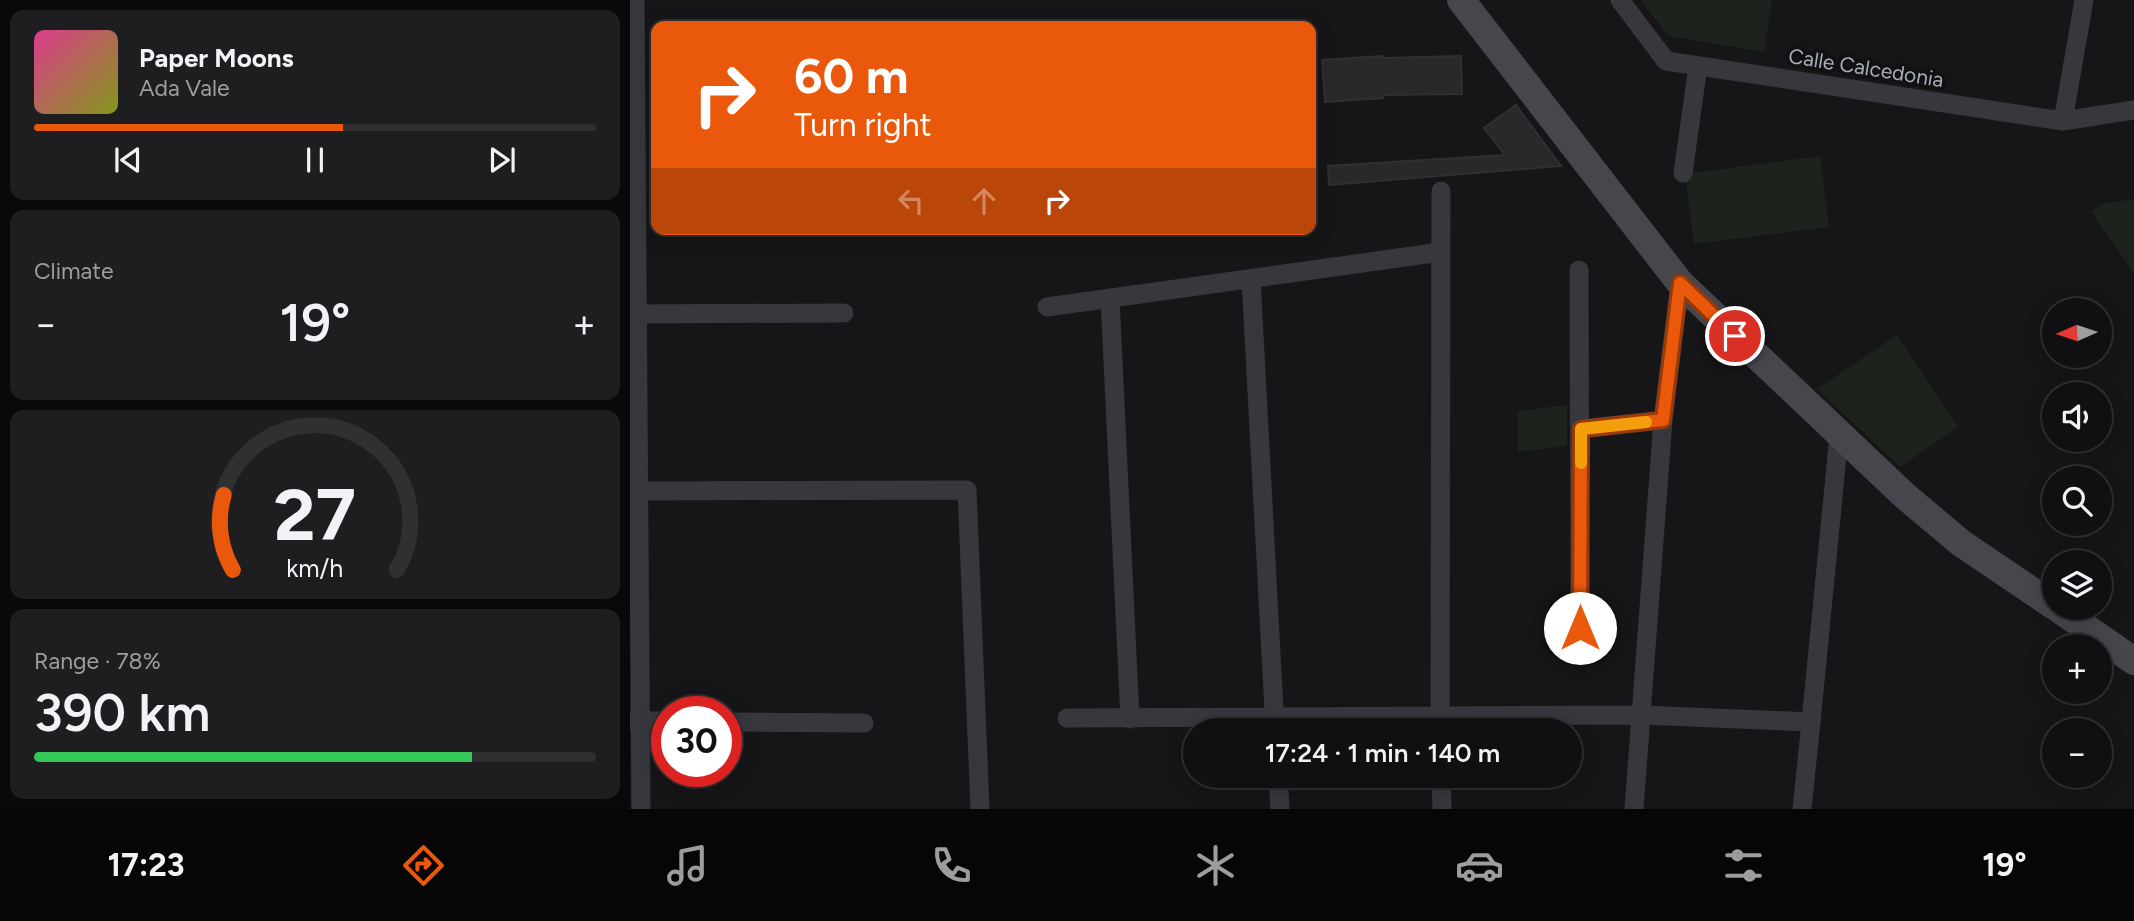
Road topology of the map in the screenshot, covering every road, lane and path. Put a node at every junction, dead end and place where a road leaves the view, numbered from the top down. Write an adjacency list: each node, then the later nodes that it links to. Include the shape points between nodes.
1 (635, 0): 17 (street)
2 (1461, 0): 13 (street)
3 (1620, 0): 5 (street, Calle Calcedonia, via 1666,61)
4 (2084, 0): 7 (street)
5 (1698, 66): 7 (street, Calle Calcedonia); 8 (street)
6 (2134, 110): 7 (street, Calle Calcedonia)
7 (2063, 121)
8 (1683, 173)
9 (1441, 191): 10 (street)
10 (1441, 252): 12 (street); 28 (street)
11 (1579, 270): 19 (street)
12 (1251, 279): 14 (street); 27 (street)
13 (1680, 283): 18 (street); 20 (street)
14 (1110, 298): 15 (street); 31 (street)
15 (1047, 307)
16 (844, 313): 17 (street)
17 (634, 314): 21 (street)
18 (1663, 420): 19 (street); 26 (street)
19 (1581, 429): 24 (street)
20 (1839, 435): 22 (street, via 1961,543); 35 (street)
21 (639, 491): 32 (street); 40 (street, via 967,489)
22 (2042, 598)
23 (2074, 620): 25 (street)
24 (1580, 628)
25 (2134, 661)
26 (1642, 715): 29 (street); 35 (street); 43 (street)
27 (1275, 718)
28 (1440, 718)
29 (1575, 718)
30 (1067, 719): 31 (street)
31 (1130, 719): 33 (street)
32 (635, 721): 39 (street)
33 (1183, 721)
34 (742, 722): 36 (street)
35 (1811, 722): 44 (street)
36 (864, 723)
37 (1279, 788): 41 (street)
38 (1441, 788): 42 (street)
39 (641, 809)
40 (980, 809)
41 (1280, 809)
42 (1442, 809)
43 (1633, 809)
44 (1801, 809)

